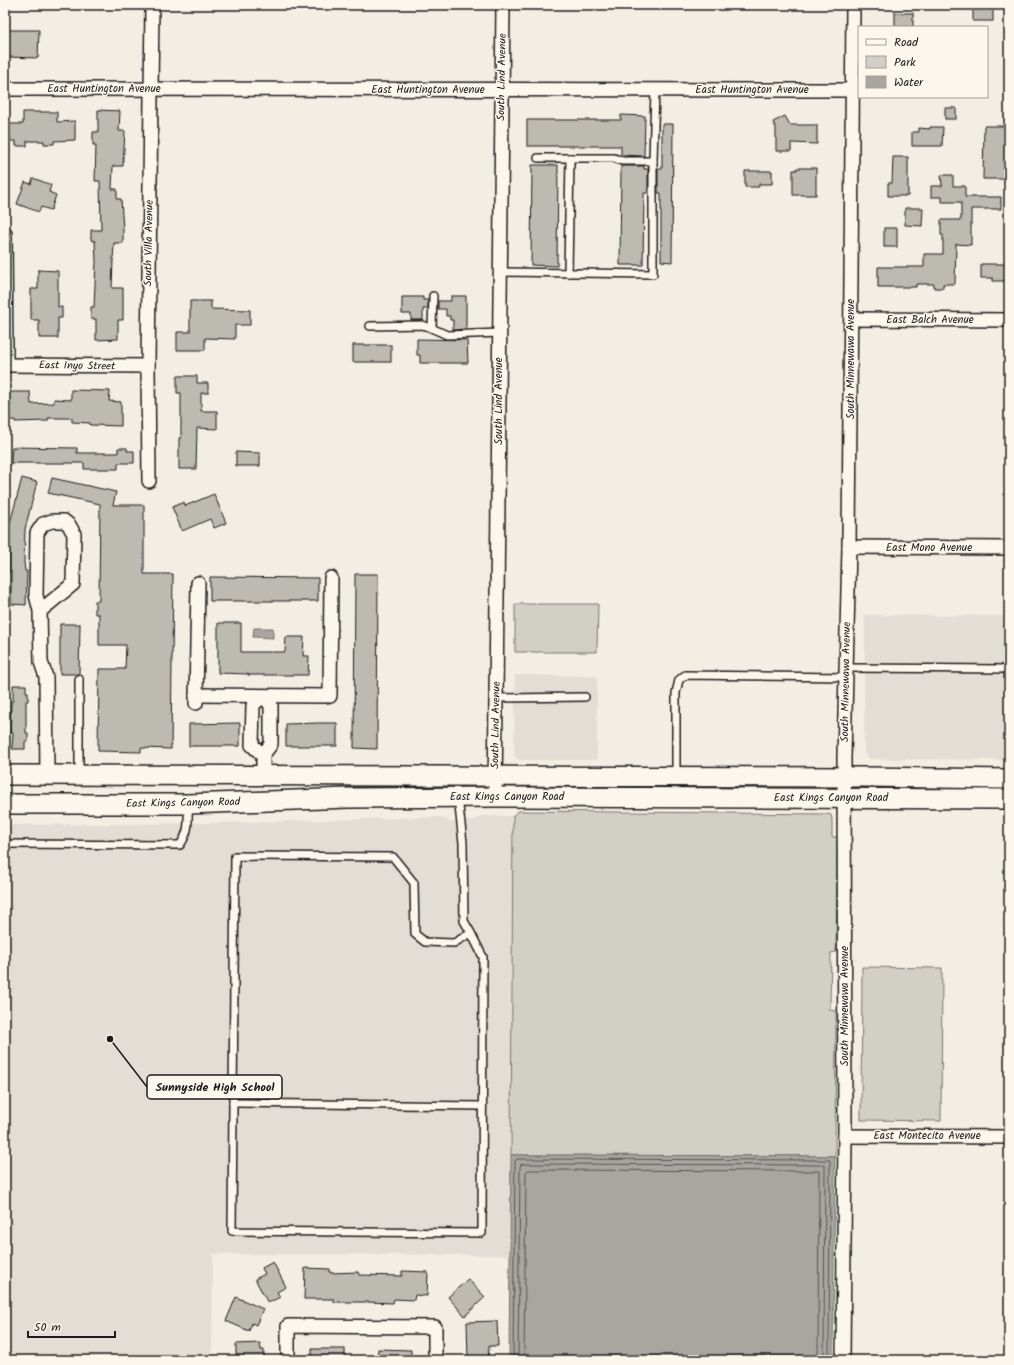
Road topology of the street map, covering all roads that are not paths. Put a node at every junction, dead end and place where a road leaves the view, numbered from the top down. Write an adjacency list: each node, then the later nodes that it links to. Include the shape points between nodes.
1 (152, 5): 4 (street, South Villa Avenue)
2 (503, 5): 6 (street, South Lind Avenue)
3 (852, 5): 8 (street, South Minnewawa Avenue)
4 (151, 88): 5 (street, East Huntington Avenue); 6 (street, East Huntington Avenue); 22 (street, South Villa Avenue)
5 (5, 89)
6 (502, 90): 7 (street, East Huntington Avenue); 13 (street, South Lind Avenue)
7 (655, 90): 8 (street, East Huntington Avenue); 11 (lane)
8 (852, 90): 16 (street, South Minnewawa Avenue)
9 (538, 158): 10 (lane)
10 (570, 158): 11 (lane); 14 (lane)
11 (653, 161): 14 (lane, via 653,274)
12 (5, 234): 21 (street)
13 (500, 272): 14 (lane); 20 (street, South Lind Avenue)
14 (568, 273)
15 (433, 296): 19 (lane)
16 (852, 319): 17 (street, East Balch Avenue); 24 (street, South Minnewawa Avenue)
17 (1009, 320)
18 (370, 326): 19 (lane, via 418,325)
19 (432, 328): 20 (lane, via 447,335)
20 (500, 333): 34 (street, South Lind Avenue)
21 (6, 365): 22 (street, East Inyo Street)
22 (148, 366): 23 (street, South Villa Avenue)
23 (149, 481)
24 (849, 547): 25 (street, East Mono Avenue); 30 (street, South Minnewawa Avenue)
25 (1009, 548)
26 (331, 578): 32 (street, via 330,696)
27 (198, 583): 32 (street, via 196,699)
28 (40, 611): 28 (street, via 36,595 37,533 43,524 64,521 74,534 73,584); 37 (street, via 41,662 46,677)
29 (1009, 669): 30 (lane)
30 (846, 672): 41 (lane, via 685,676 679,680 676,693); 42 (street, South Minnewawa Avenue)
31 (79, 679): 38 (lane)
32 (262, 696): 35 (street, via 271,705 271,744); 35 (street, via 253,705 252,745)
33 (585, 697): 34 (lane)
34 (497, 698): 40 (street, South Lind Avenue)
35 (263, 755): 39 (street)
36 (5, 775): 37 (main road, East Kings Canyon Road)
37 (47, 775): 38 (main road, East Kings Canyon Road)
38 (80, 775): 39 (main road, East Kings Canyon Road)
39 (263, 776): 40 (main road, East Kings Canyon Road)
40 (496, 776): 41 (main road, East Kings Canyon Road); 45 (street, South Lind Avenue)
41 (676, 776): 42 (main road, East Kings Canyon Road)
42 (844, 777): 43 (main road, East Kings Canyon Road); 46 (street, South Minnewawa Avenue)
43 (1009, 779)
44 (458, 797): 45 (main road, East Kings Canyon Road); 49 (main road, East Kings Canyon Road); 51 (lane, via 463,843 464,921)
45 (495, 797): 46 (main road, East Kings Canyon Road)
46 (844, 798): 47 (main road, East Kings Canyon Road); 54 (street, South Minnewawa Avenue)
47 (1009, 799)
48 (5, 804): 49 (main road, East Kings Canyon Road)
49 (188, 804): 50 (lane, via 186,836 180,845)
50 (5, 844)
51 (471, 933): 52 (lane, via 454,943 425,942 415,934 414,883 392,857 235,856); 53 (lane, via 483,957)
52 (233, 1103): 53 (lane); 53 (lane, via 232,1231 482,1234)
53 (482, 1106)
54 (845, 1136): 55 (street, East Montecito Avenue); 58 (street, South Minnewawa Avenue)
55 (1009, 1137)
56 (288, 1360): 57 (street, via 288,1326 435,1327)
57 (435, 1360)
58 (843, 1360)

